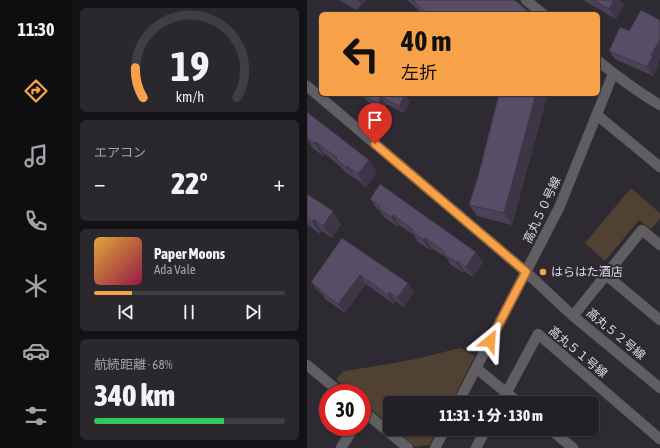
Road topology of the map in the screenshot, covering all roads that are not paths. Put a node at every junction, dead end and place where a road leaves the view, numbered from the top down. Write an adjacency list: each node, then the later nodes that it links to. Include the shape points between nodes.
1 (526, 0): 2 (street)
2 (541, 12)
3 (600, 63): 4 (street)
4 (613, 74): 6 (street); 7 (street, 高丸５０号線)
5 (307, 86): 10 (street, 高丸５２号線)
6 (660, 105)
7 (597, 115): 8 (street); 10 (street, 高丸５０号線, via 559,208)
8 (660, 167)
9 (660, 246): 11 (street, 高丸５２号線, via 642,230)
10 (526, 272): 12 (street, 高丸５２号線); 15 (street, 高丸５０号線)
11 (606, 275): 12 (street, 高丸５２号線); 13 (street)
12 (573, 316): 17 (street, 高丸５２号線)
13 (660, 320)
14 (307, 364): 16 (street)
15 (476, 368): 18 (street); 19 (street, 高丸５０号線)
16 (330, 384)
17 (660, 388)
18 (506, 392): 20 (street, 高丸５１号線); 21 (street); 27 (street, 高丸５１号線, via 538,334)
19 (462, 396)
20 (504, 396)
21 (511, 396)
22 (371, 418): 29 (street)
23 (348, 436): 28 (street)
24 (441, 436): 30 (street)
25 (482, 436): 31 (street)
26 (558, 436): 32 (street)
27 (660, 439)
28 (341, 448)
29 (408, 448)
30 (435, 448)
31 (476, 448)
32 (573, 448)

